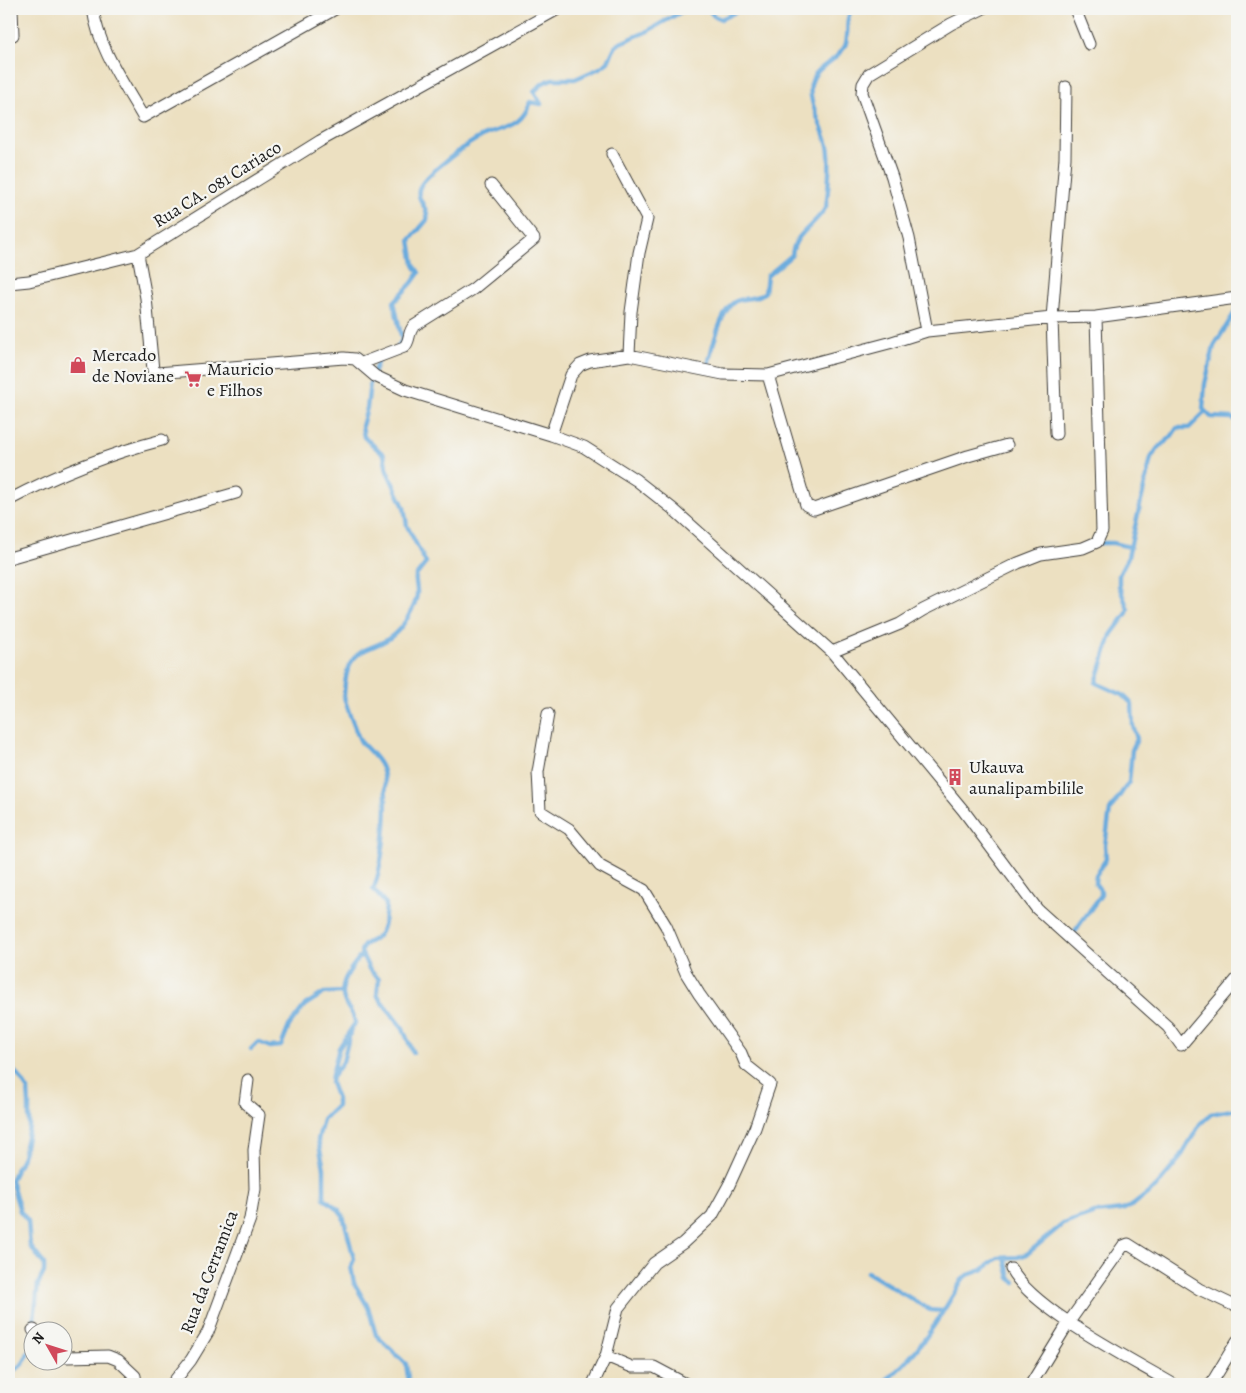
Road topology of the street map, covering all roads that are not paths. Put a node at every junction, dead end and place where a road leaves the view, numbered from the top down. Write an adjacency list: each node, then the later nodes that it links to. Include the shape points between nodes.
1 (12, 9): 7 (street)
2 (93, 9): 3 (street, via 114,67 143,117)
3 (335, 9)
4 (558, 9): 12 (street, Rua CA. 081 Cariaco, via 320,141)
5 (982, 9): 17 (street, via 869,74 863,84 862,92 892,177 909,238)
6 (1075, 9): 8 (street)
7 (13, 35)
8 (1089, 44)
9 (1066, 87): 16 (street, via 1065,158)
10 (612, 154): 18 (street, via 647,219 631,312)
11 (491, 185): 19 (street, via 534,238 473,289 414,326 404,347)
12 (138, 254): 13 (street, Rua CA. 081 Cariaco); 19 (street, via 146,298 152,370 157,373 344,358)
13 (9, 283)
14 (1237, 298): 15 (street)
15 (1096, 317): 16 (street); 28 (street, via 1102,531 1097,542 1083,548 1041,554 1018,563 900,624)
16 (1052, 318): 17 (street); 21 (street)
17 (927, 331): 20 (street)
18 (629, 355): 20 (street, via 723,374); 22 (street, via 580,365 571,376)
19 (362, 363): 22 (street, via 375,376 405,390)
20 (768, 376): 24 (street, via 806,505 814,509)
21 (1056, 434)
22 (551, 435): 28 (street, via 584,447 666,503)
23 (162, 440): 26 (street, via 123,450 52,477)
24 (1007, 445)
25 (236, 493): 27 (street)
26 (9, 500)
27 (9, 558)
28 (832, 652): 30 (street, via 963,810 1037,909 1168,1028 1181,1044)
29 (548, 714): 36 (street, via 538,772 540,811 569,829 600,866 644,890 666,926 686,973 699,994 746,1065 770,1084 729,1185 712,1216 654,1263 623,1301 618,1308)
30 (1237, 979)
31 (248, 1080): 39 (street, Rua da Cerramica, via 245,1103 259,1115 250,1219 208,1332 192,1360)
32 (1011, 1269): 34 (street, via 1024,1287)
33 (1237, 1307): 34 (street, via 1199,1289 1128,1244 1123,1246)
34 (1069, 1322): 42 (street); 43 (street)
35 (1237, 1341): 44 (street)
36 (606, 1356): 40 (street); 41 (street, via 632,1367 654,1367)
37 (72, 1357): 38 (street, via 108,1356 118,1360 135,1376)
38 (136, 1384)
39 (172, 1384)
40 (593, 1384)
41 (686, 1384)
42 (1031, 1384)
43 (1173, 1384)
44 (1211, 1384)

